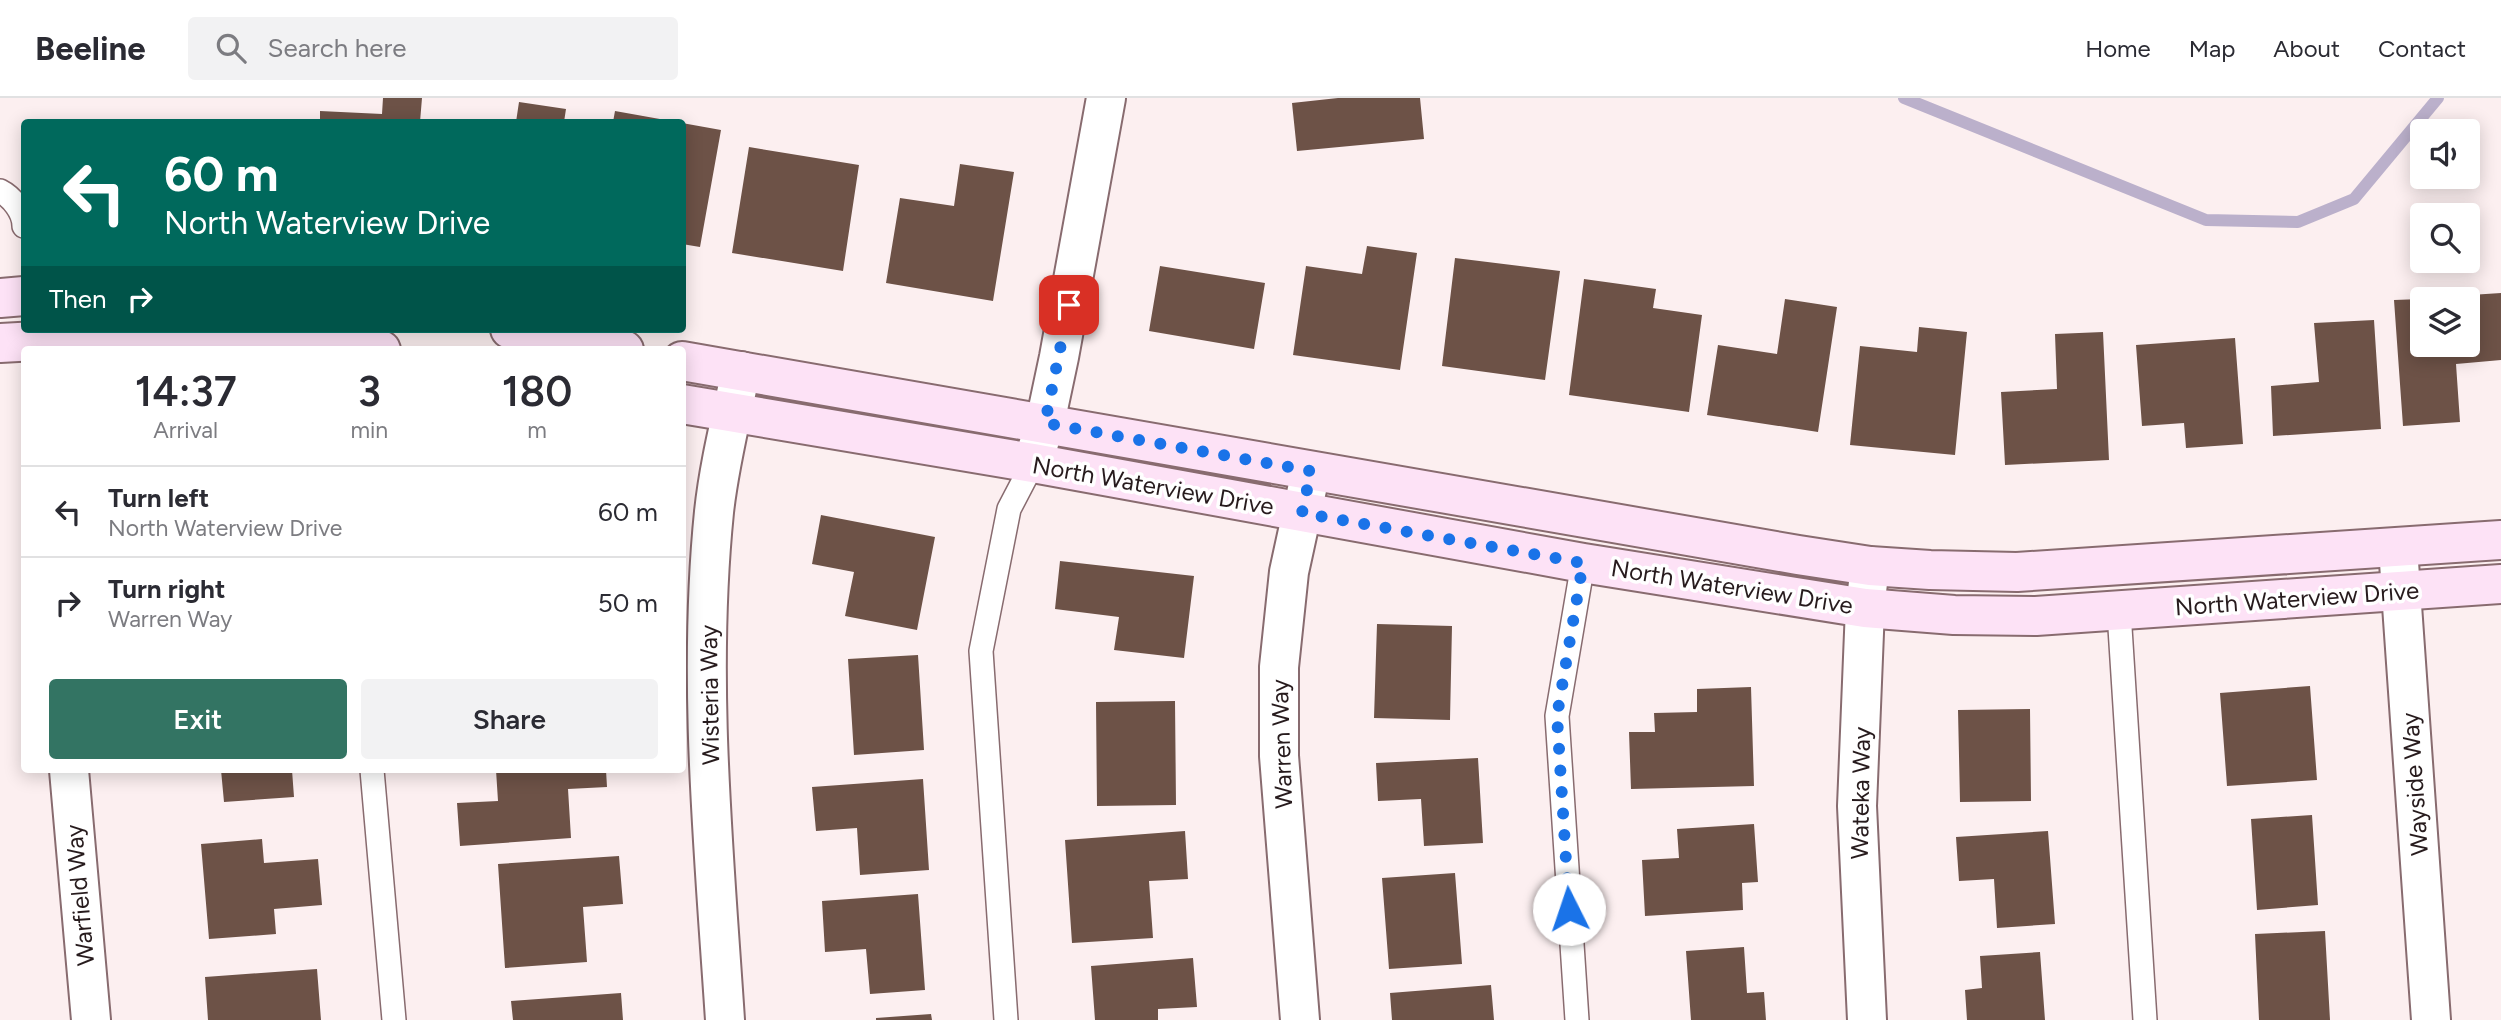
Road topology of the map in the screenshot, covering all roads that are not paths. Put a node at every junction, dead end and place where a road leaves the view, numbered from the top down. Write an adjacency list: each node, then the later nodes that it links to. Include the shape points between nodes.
1 (1107, 98): 14 (street)
2 (0, 191): 3 (lane, via 9,195)
3 (21, 213)
4 (21, 296): 5 (street)
5 (0, 298)
6 (532, 333): 9 (street)
7 (23, 341): 8 (street, via 259,335)
8 (348, 346)
9 (602, 346)
10 (686, 362): 11 (street, North Waterview Drive)
11 (741, 372): 13 (street, Wisteria Way); 14 (street, North Waterview Drive)
12 (686, 405): 13 (street, North Waterview Drive)
13 (733, 412): 15 (street, North Waterview Drive); 30 (street, Wisteria Way, via 715,510 706,639)
14 (1045, 423): 15 (street); 16 (street, North Waterview Drive)
15 (1032, 463): 17 (street, North Waterview Drive); 31 (lane, via 1009,509 981,651)
16 (1311, 471): 17 (street, Warren Way); 21 (street, North Waterview Drive)
17 (1302, 513): 20 (street, North Waterview Drive); 32 (street, Warren Way, via 1289,572 1279,667 1279,756)
18 (2501, 541): 19 (street, North Waterview Drive)
19 (2398, 548): 21 (street, North Waterview Drive, via 2017,572); 23 (street, Wayside Way)
20 (1583, 563): 24 (street, North Waterview Drive); 33 (lane, via 1557,716)
21 (1870, 566): 24 (street, Wateka Way)
22 (2501, 584): 23 (street, North Waterview Drive)
23 (2401, 591): 25 (street, North Waterview Drive); 36 (street, Wayside Way)
24 (1865, 608): 25 (street, North Waterview Drive, via 1954,615); 34 (street, Wateka Way, via 1857,806)
25 (2119, 612): 35 (lane)
26 (69, 773): 28 (street, Warfield Way)
27 (372, 773): 29 (lane)
28 (91, 1020)
29 (394, 1020)
30 (725, 1020)
31 (1006, 1020)
32 (1300, 1020)
33 (1577, 1020)
34 (1867, 1020)
35 (2145, 1020)
36 (2431, 1020)

